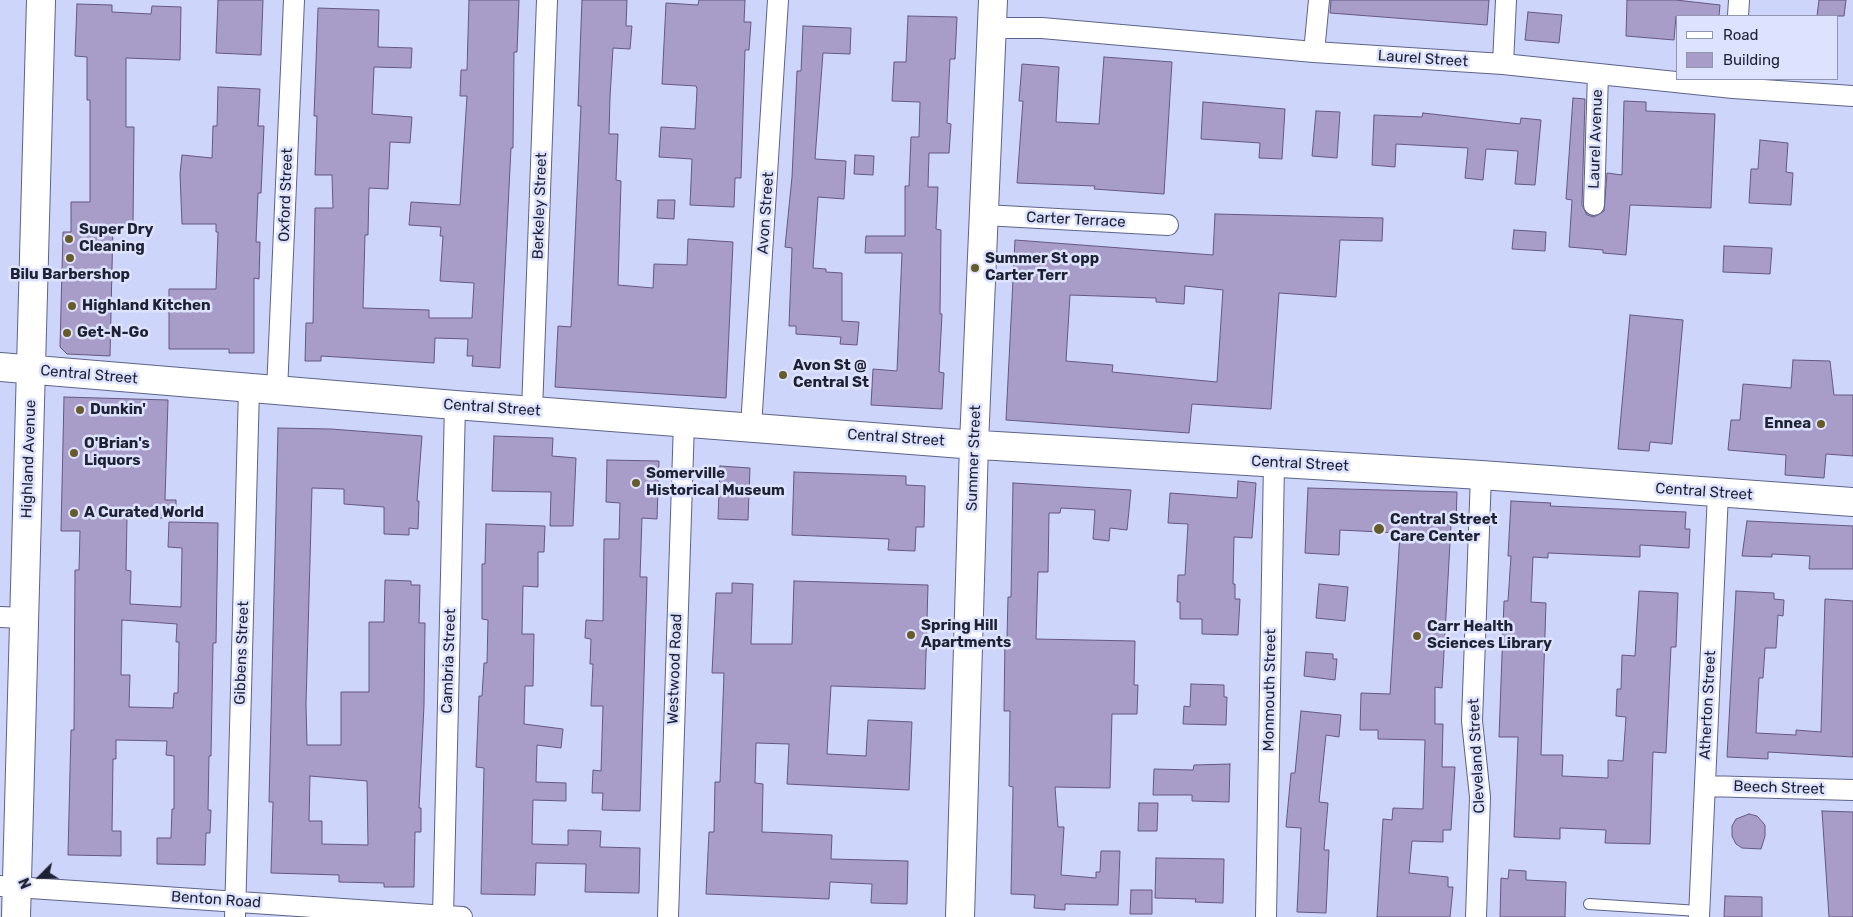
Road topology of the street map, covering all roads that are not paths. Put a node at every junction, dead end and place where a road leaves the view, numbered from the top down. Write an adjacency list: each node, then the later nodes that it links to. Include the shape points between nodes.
1 (41, 0): 22 (street, Highland Avenue)
2 (294, 0): 24 (street, Oxford Street)
3 (547, 0): 26 (street, Berkeley Street)
4 (778, 0): 28 (street, Avon Street)
5 (993, 0): 10 (street, Summer Street)
6 (1319, 0): 11 (street)
7 (1506, 0): 12 (street)
8 (1739, 0): 9 (street)
9 (1738, 15)
10 (992, 28): 11 (street, Laurel Street, via 1042,28); 19 (street, Summer Street)
11 (1314, 52): 12 (street, Laurel Street)
12 (1502, 64): 13 (street, Laurel Street)
13 (1598, 74): 14 (street, Laurel Street); 18 (street, Laurel Avenue)
14 (1676, 79)
15 (1689, 80): 16 (street, Laurel Street)
16 (1734, 83): 17 (street, Laurel Street)
17 (1853, 96)
18 (1594, 205)
19 (984, 215): 20 (street, Carter Terrace); 29 (street, Summer Street)
20 (1168, 225)
21 (0, 367): 22 (street, Central Street)
22 (31, 370): 23 (street, Central Street); 34 (street, Highland Avenue)
23 (249, 388): 24 (street, Central Street); 39 (street, Gibbens Street)
24 (277, 391): 25 (street, Central Street)
25 (455, 406): 26 (street, Central Street); 41 (street, Cambria Street)
26 (532, 411): 27 (street, Central Street)
27 (684, 422): 28 (street, Central Street); 43 (street, Westwood Road)
28 (751, 427): 29 (street, Central Street)
29 (974, 444): 30 (street, Central Street); 44 (street, Summer Street)
30 (1274, 462): 31 (street, Central Street); 45 (street, Monmouth Street)
31 (1481, 475): 32 (street, Central Street); 46 (street, Cleveland Street, via 1472,721 1480,797)
32 (1718, 493): 33 (street, Central Street); 35 (street, Atherton Street)
33 (1853, 502)
34 (12, 618): 37 (street, Highland Avenue)
35 (1705, 786): 36 (street, Beech Street); 40 (street, Atherton Street)
36 (1853, 790)
37 (9, 886): 39 (street, Benton Road); 42 (street, Highland Avenue)
38 (1589, 904): 40 (lane)
39 (235, 909): 41 (street, Benton Road)
40 (1699, 914)
41 (452, 916)
42 (16, 917)
43 (668, 917)
44 (960, 917)
45 (1266, 917)
46 (1476, 917)

